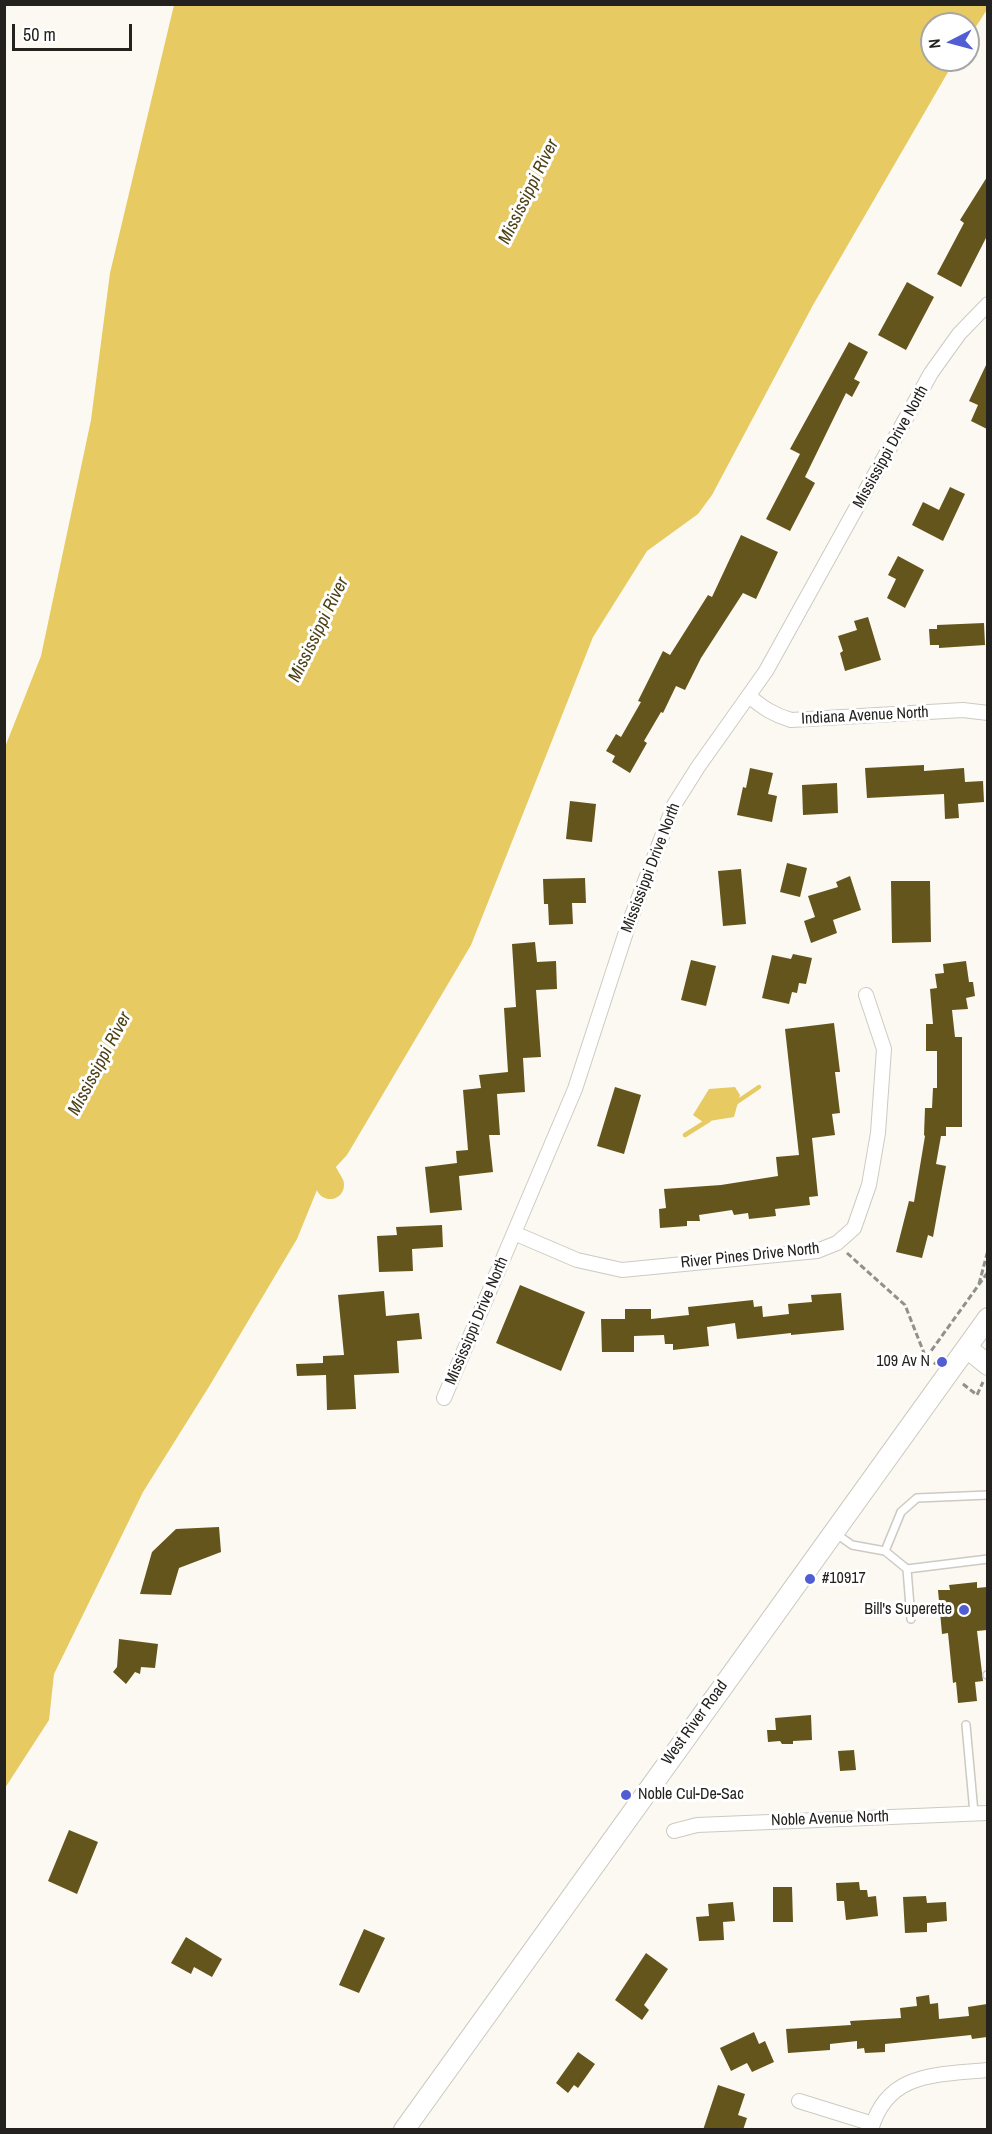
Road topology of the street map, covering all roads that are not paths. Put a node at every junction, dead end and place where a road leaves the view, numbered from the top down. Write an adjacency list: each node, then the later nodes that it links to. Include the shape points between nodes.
1 (987, 304): 2 (street, Mississippi Drive North)
2 (975, 317): 3 (street); 4 (street, Mississippi Drive North, via 931,372)
3 (987, 325)
4 (749, 696): 5 (street, Indiana Avenue North, via 765,710 792,720 963,710); 7 (street, Mississippi Drive North, via 674,805 628,926 575,1089)
5 (987, 713)
6 (866, 995): 7 (street, River Pines Drive North, via 884,1049 878,1133 869,1185 854,1228 837,1244 817,1251 621,1270 577,1260)
7 (514, 1233): 11 (street, Mississippi Drive North)
8 (987, 1318): 9 (main road, West River Road)
9 (967, 1348): 10 (main road); 13 (main road, West River Road)
10 (986, 1372)
11 (444, 1398)
12 (987, 1495): 14 (lane, via 917,1498 901,1512)
13 (832, 1532): 14 (lane, via 852,1545); 24 (main road, West River Road)
14 (885, 1551): 16 (lane)
15 (987, 1559): 16 (lane)
16 (907, 1569): 17 (lane)
17 (911, 1619)
18 (966, 1725): 19 (lane)
19 (981, 1813): 20 (street, Noble Avenue North, via 697,1825)
20 (674, 1832)
21 (987, 2070): 23 (street, via 922,2076 909,2081 886,2098)
22 (799, 2101): 23 (street)
23 (872, 2127)
24 (404, 2130)

